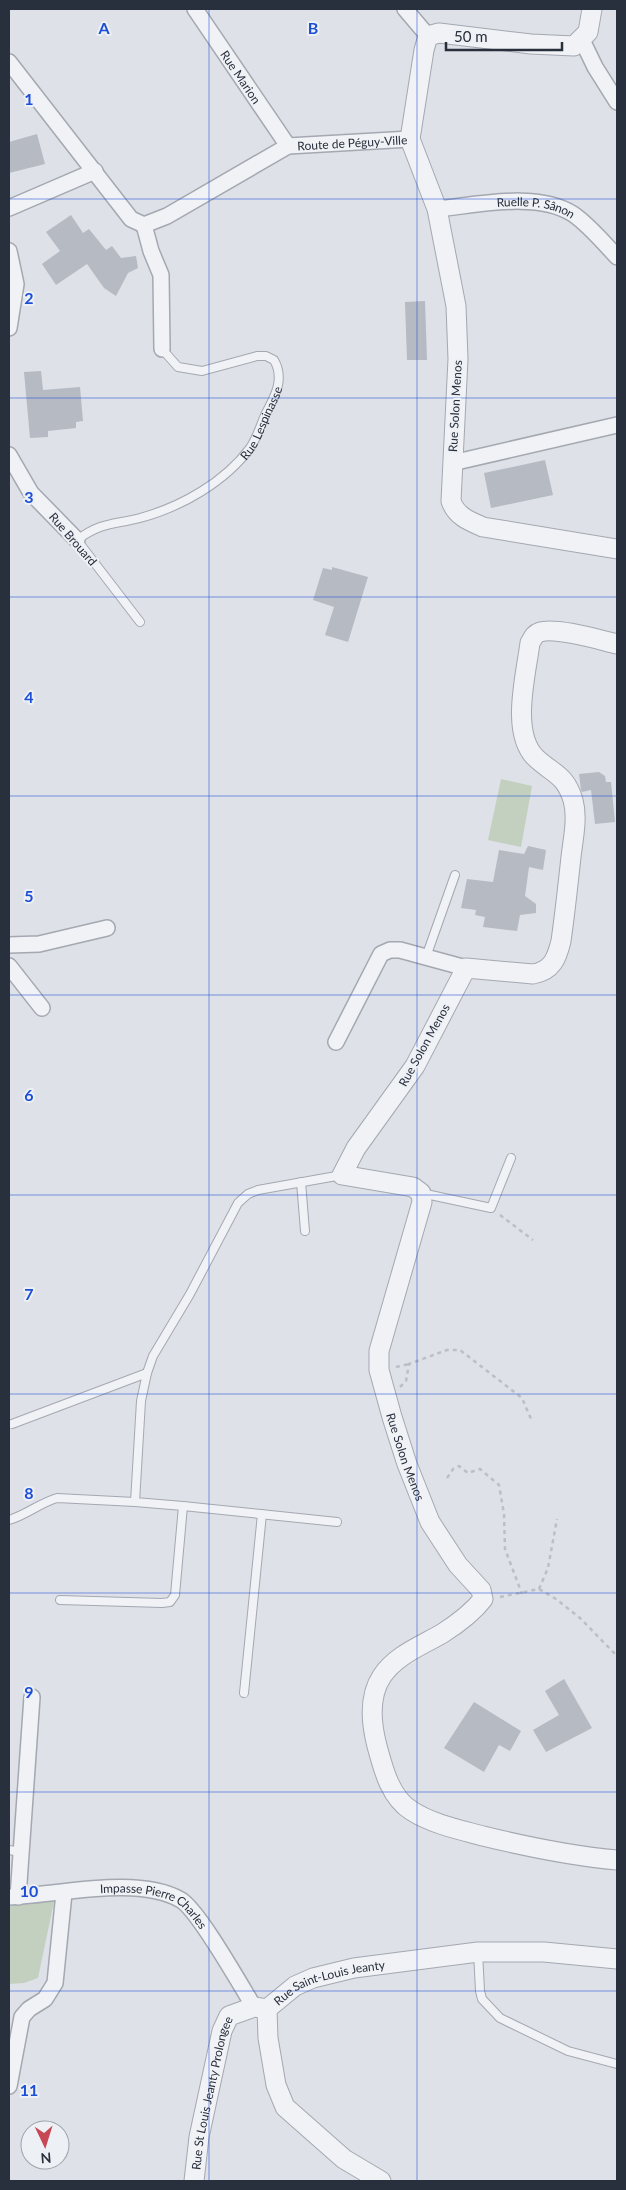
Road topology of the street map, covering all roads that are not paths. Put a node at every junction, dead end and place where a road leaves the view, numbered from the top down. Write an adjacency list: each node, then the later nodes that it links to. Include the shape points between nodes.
1 (195, 9): 9 (street, Rue Marion)
2 (405, 9): 4 (street)
3 (592, 9): 5 (street, via 588,32)
4 (428, 36): 5 (street, via 439,33 560,46 574,46); 8 (street, Route de Péguy-Ville)
5 (582, 40): 7 (street)
6 (9, 62): 10 (street)
7 (617, 102)
8 (410, 140): 9 (street, Route de Péguy-Ville); 12 (street, Rue Solon Menos)
9 (288, 146): 13 (street, Route de Péguy-Ville, via 166,216)
10 (95, 171): 11 (street); 13 (street, via 131,219)
11 (9, 208)
12 (437, 209): 15 (street, Ruelle P. Sânon, via 499,203 550,204 573,214); 20 (street, Rue Solon Menos, via 456,306 458,359)
13 (144, 225): 17 (street, Rue Lespinasse, via 162,275)
14 (9, 251): 16 (street, via 16,284)
15 (617, 257)
16 (9, 328)
17 (162, 349): 21 (lane, Rue Lespinasse, via 178,367 202,371 266,356 278,367 277,391 251,446 236,465 215,481 173,507 139,518 104,524)
18 (617, 425): 20 (street)
19 (9, 455): 21 (street, Rue Brouard, via 31,492)
20 (452, 463): 22 (street, Rue Solon Menos, via 451,501 454,510 466,519 483,527)
21 (77, 540): 23 (lane, Rue Brouard)
22 (617, 548)
23 (140, 622)
24 (617, 644): 30 (street, via 556,631 541,632 530,643 522,708 524,741 536,757 558,773 573,802 574,830 561,941 551,967 542,973)
25 (455, 875): 28 (lane)
26 (107, 928): 27 (street, via 39,944)
27 (9, 946)
28 (426, 957): 30 (street); 32 (street, via 400,950 381,954)
29 (9, 966): 31 (street)
30 (466, 968): 34 (street, Rue Solon Menos, via 415,1066 356,1148)
31 (42, 1008)
32 (336, 1042)
33 (511, 1158): 36 (lane, via 491,1208)
34 (342, 1175): 35 (lane); 36 (street, via 413,1187)
35 (301, 1182): 37 (lane); 38 (lane, via 258,1190 238,1203)
36 (421, 1193): 49 (street, Rue Solon Menos, via 422,1202 379,1351 379,1370 407,1464 430,1522 458,1565 480,1590 483,1599 444,1632 395,1660 381,1677 372,1698 374,1735 385,1774 397,1796 411,1811 453,1828 582,1857)
37 (305, 1231)
38 (146, 1373): 39 (lane); 40 (lane, via 141,1401)
39 (12, 1424)
40 (135, 1502): 41 (lane); 43 (lane, via 57,1498)
41 (183, 1506): 42 (lane); 45 (lane, via 175,1595 170,1602)
42 (262, 1514): 44 (lane); 46 (lane)
43 (9, 1520)
44 (337, 1522)
45 (60, 1600)
46 (244, 1694)
47 (32, 1697): 48 (street)
48 (15, 1851): 51 (street)
49 (617, 1860)
50 (64, 1893): 51 (street, Impasse Pierre Charles); 54 (street, Impasse Pierre Charles, via 130,1886 182,1901); 55 (street, via 55,1983 45,1999 22,2017)
51 (13, 1897)
52 (478, 1952): 53 (street, Rue Saint-Louis Jeanty, via 544,1952); 54 (street, Rue Saint-Louis Jeanty, via 354,1968 313,1978); 56 (lane, via 482,1999 500,2018 568,2051)
53 (617, 1959)
54 (260, 2008): 58 (street, Rue St Louis Jeanty Prolongee, via 229,2016 222,2031); 59 (street, Rue Saint-Louis Jeanty, via 276,2084 285,2107 344,2159)
55 (12, 2049): 57 (street)
56 (617, 2064)
57 (9, 2086)
58 (194, 2181)
59 (381, 2181)

